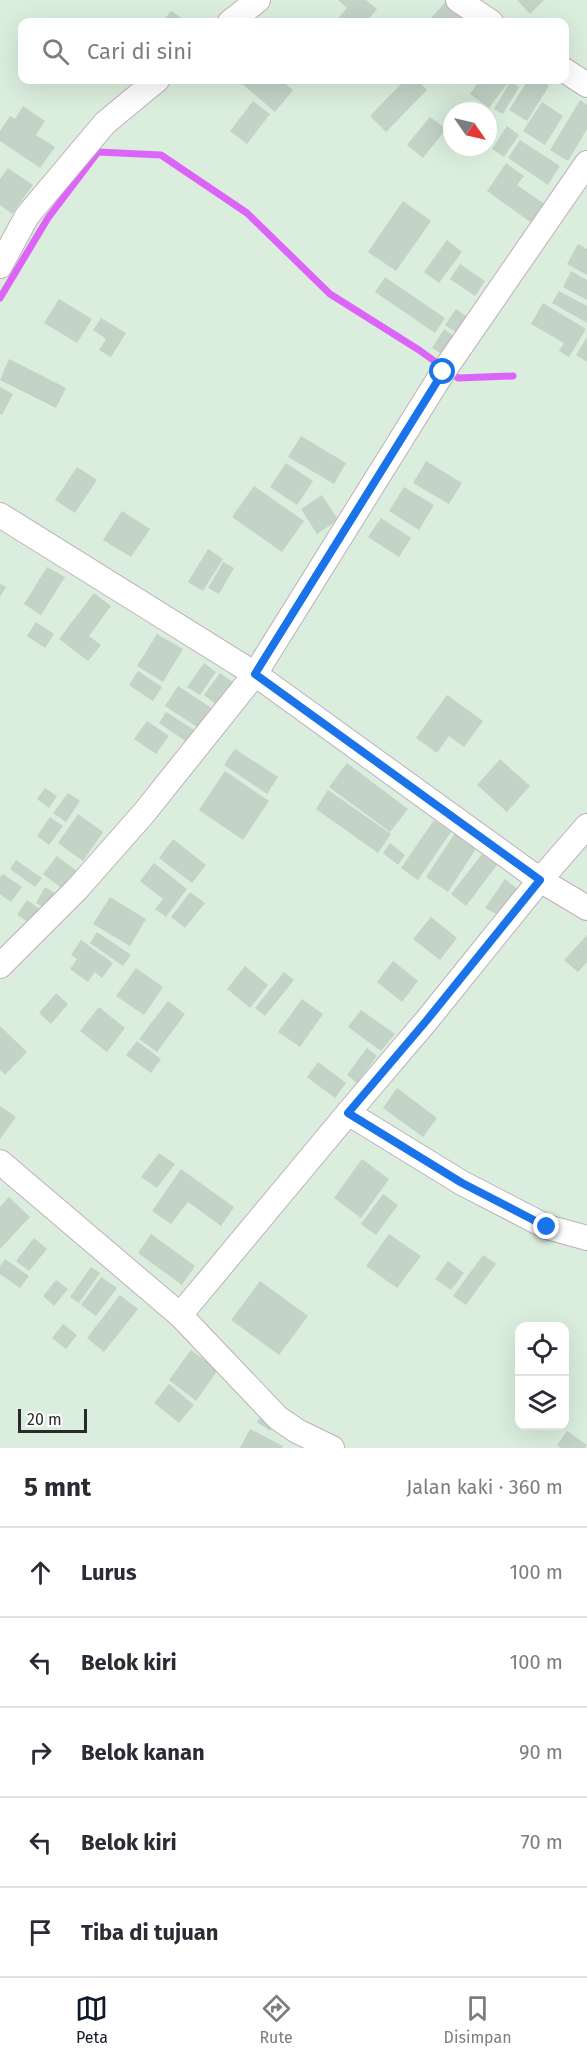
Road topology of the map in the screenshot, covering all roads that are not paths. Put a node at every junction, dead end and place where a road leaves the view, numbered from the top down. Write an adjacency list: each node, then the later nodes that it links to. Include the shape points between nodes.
1 (258, 0): 3 (street)
2 (458, 0): 4 (street)
3 (235, 18)
4 (484, 18)
5 (569, 73): 7 (street)
6 (152, 84): 9 (street, via 105,123 27,216)
7 (587, 85)
8 (587, 163): 11 (street, via 446,368)
9 (0, 266)
10 (0, 514): 11 (street)
11 (255, 674): 13 (street); 15 (street, via 144,813 77,889)
12 (587, 826): 13 (street)
13 (540, 880): 14 (street); 16 (street)
14 (587, 908)
15 (1, 963)
16 (348, 1113): 18 (street, via 462,1183 547,1227); 19 (street)
17 (0, 1162): 19 (street)
18 (587, 1238)
19 (180, 1315): 20 (street, via 278,1418)
20 (332, 1448)

